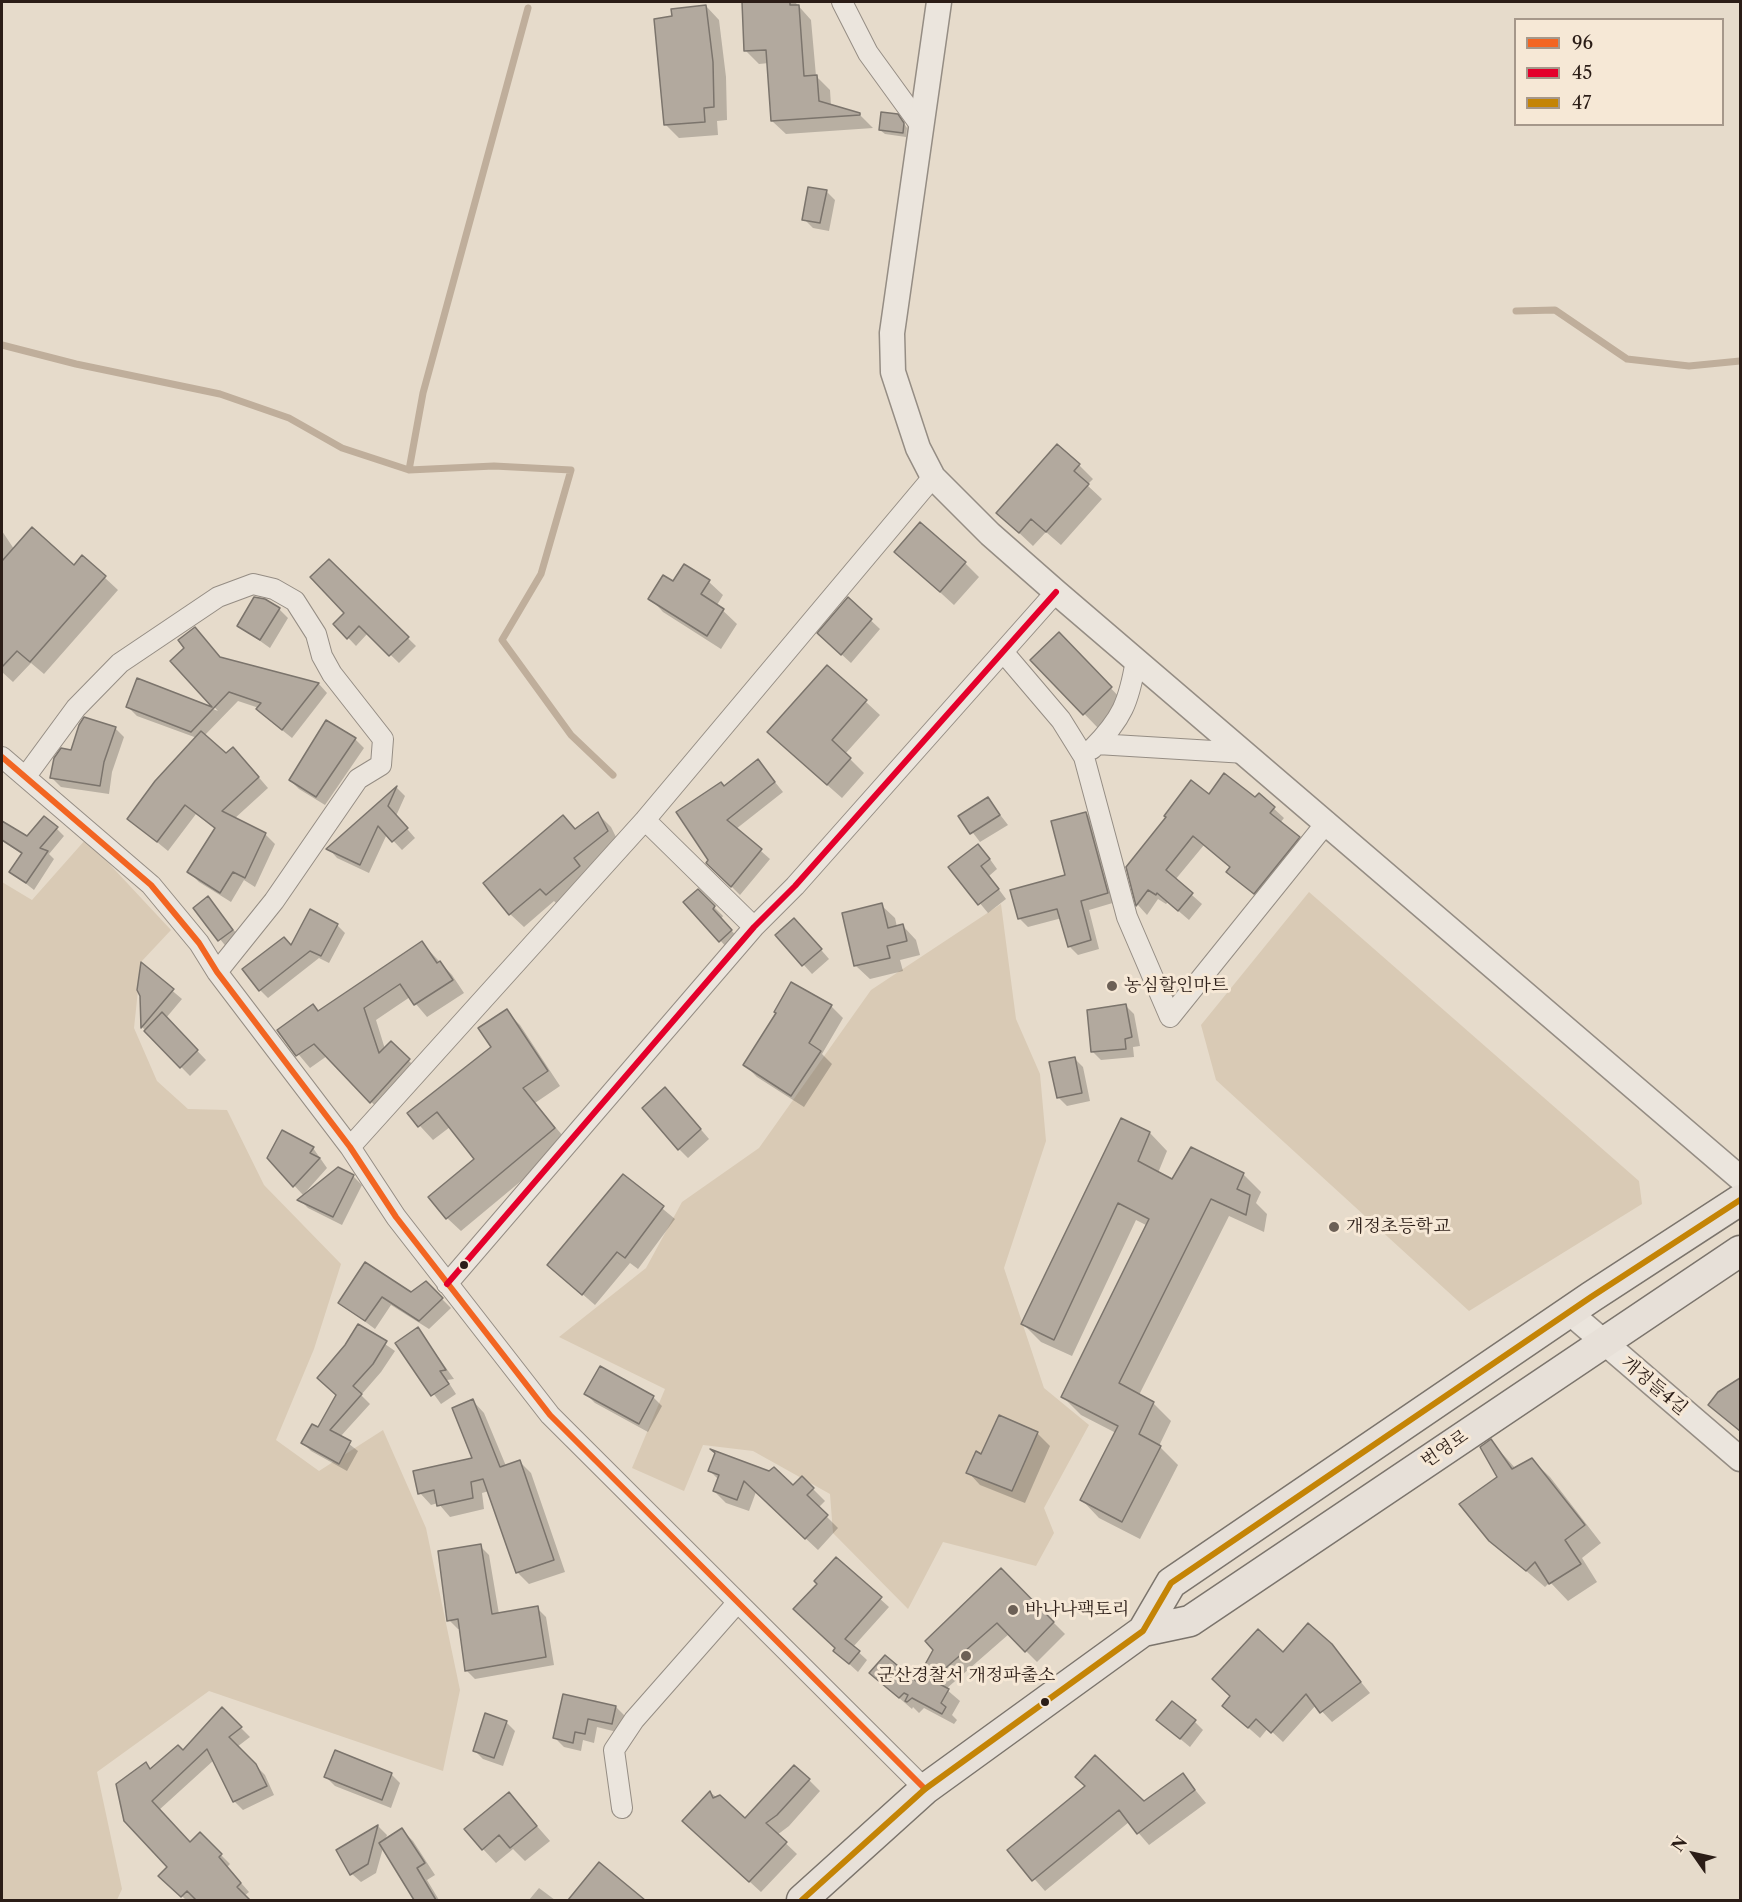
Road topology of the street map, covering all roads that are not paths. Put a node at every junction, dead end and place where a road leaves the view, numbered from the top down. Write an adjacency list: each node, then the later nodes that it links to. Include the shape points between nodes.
1 (842, 2): 3 (street, via 868,53)
2 (939, 2): 3 (street)
3 (921, 126): 4 (street, via 892,333 893,372 918,448)
4 (933, 477): 5 (street); 12 (street)
5 (1056, 592): 6 (street); 7 (street)
6 (1004, 653): 8 (street); 14 (street)
7 (1136, 660): 8 (street, via 1130,694 1114,727); 9 (street)
8 (1090, 750): 9 (street); 13 (street, via 1127,917 1170,1017)
9 (1246, 753): 13 (street)
10 (2, 757): 11 (street)
11 (26, 776): 15 (street, via 151,885 199,943); 15 (street, via 76,708 120,663 218,597 253,584 274,589 294,601 316,634 332,674 383,739 381,765 358,779 274,901)
12 (645, 820): 14 (street); 16 (street)
13 (1328, 822): 17 (street)
14 (754, 927): 20 (street)
15 (217, 972): 16 (street)
16 (350, 1147): 20 (street)
17 (1740, 1178)
18 (1740, 1200): 21 (main road, 번영로)
19 (1740, 1251): 22 (main road, 번영로)
20 (447, 1284): 24 (street, via 550,1415)
21 (1569, 1312): 22 (street, 개정들4길); 25 (main road, 번영로, via 1171,1583)
22 (1603, 1343): 23 (street, 개정들4길); 25 (main road, 번영로, via 1190,1621)
23 (1740, 1459)
24 (737, 1603): 26 (street); 27 (street, via 634,1720 614,1750)
25 (1143, 1631): 26 (main road, 번영로)
26 (926, 1789): 28 (main road, 번영로)
27 (622, 1808)
28 (802, 1900)

